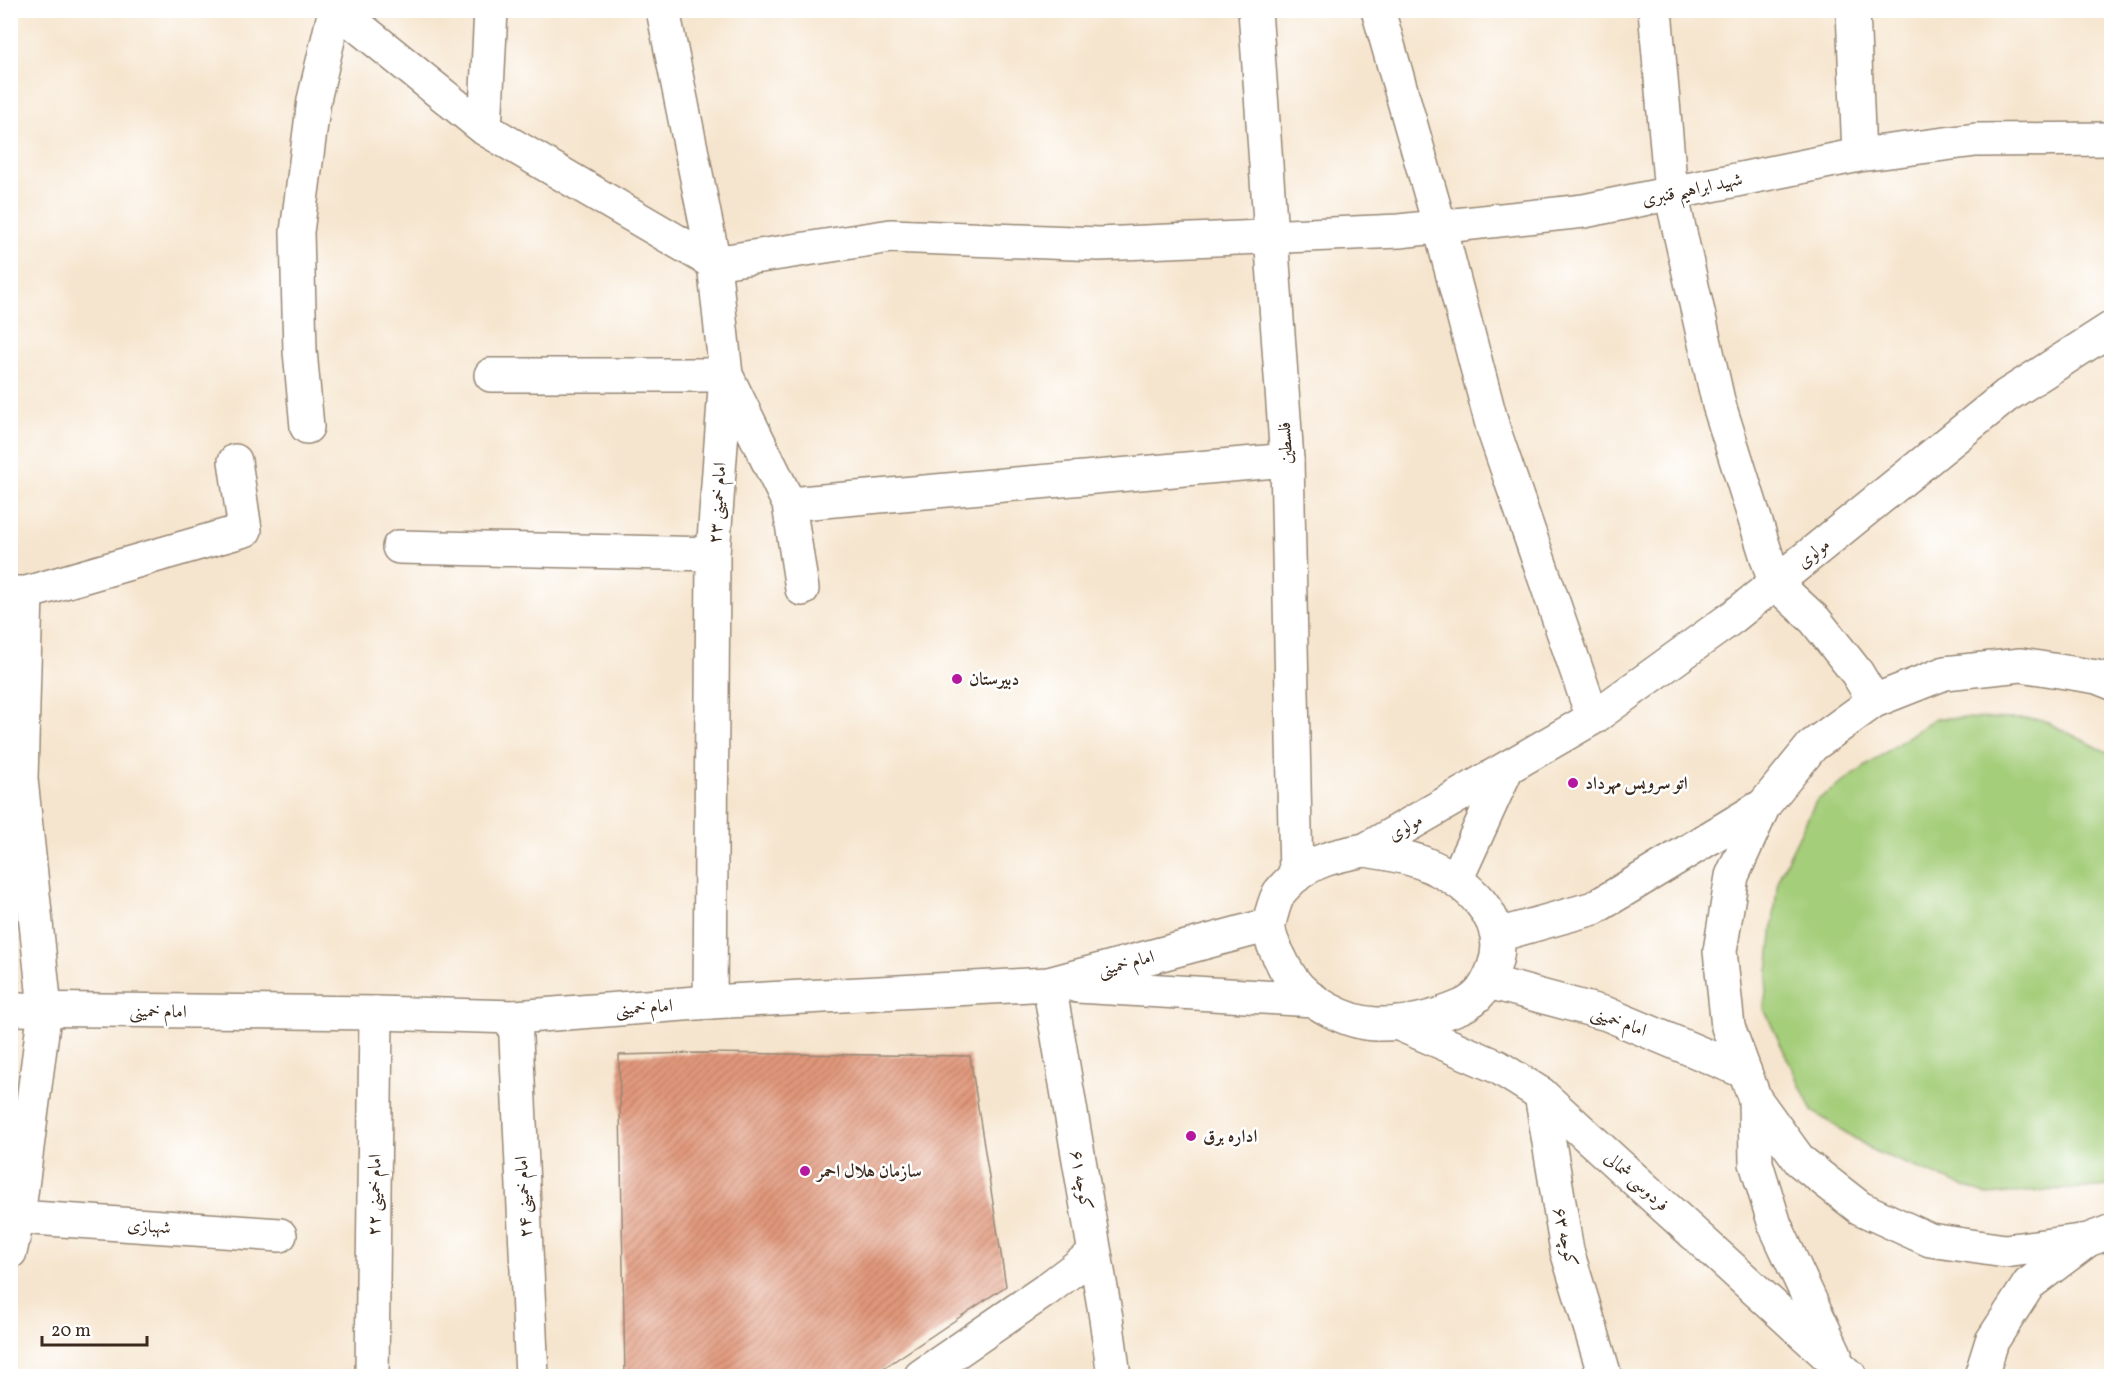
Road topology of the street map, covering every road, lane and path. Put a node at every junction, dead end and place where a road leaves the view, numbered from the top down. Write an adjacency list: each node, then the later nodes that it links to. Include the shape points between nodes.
1 (336, 10): 8 (street); 18 (street, via 314,100 297,232)
2 (490, 10): 8 (street)
3 (663, 10): 14 (street, امام خمینی ۲۳)
4 (1255, 10): 13 (street, فلسطین)
5 (1378, 10): 12 (street)
6 (1656, 10): 11 (street)
7 (1853, 10): 10 (street)
8 (485, 129): 14 (street)
9 (2112, 139): 10 (street, شهید ابراهیم قنبری, via 1976,140)
10 (1859, 155): 11 (street, شهید ابراهیم قنبری)
11 (1671, 193): 12 (street, شهید ابراهیم قنبری, via 1584,211); 24 (street, via 1719,405)
12 (1440, 227): 13 (street, شهید ابراهیم قنبری); 29 (street, via 1493,428)
13 (1271, 237): 14 (street, شهید ابراهیم قنبری, via 1099,243 891,236); 20 (street, فلسطین)
14 (714, 263): 17 (street, امام خمینی ۲۳)
15 (2112, 328): 24 (street, مولوی, via 2006,396)
16 (491, 375): 17 (street)
17 (726, 375): 21 (street); 23 (street, امام خمینی ۲۳)
18 (306, 427)
19 (235, 460): 26 (street, via 245,530)
20 (1287, 460): 21 (street); 34 (street, فلسطین)
21 (789, 504): 25 (street)
22 (399, 546): 23 (street)
23 (713, 554): 41 (street, امام خمینی ۲۳)
24 (1775, 583): 28 (street, via 1815,620); 29 (street, مولوی)
25 (802, 589)
26 (19, 593): 31 (street)
27 (2112, 683): 28 (street, via 2097,676 2021,665 1945,673)
28 (1874, 701): 32 (street, via 1812,746)
29 (1593, 718): 30 (street, مولوی)
30 (1508, 768): 33 (street, مولوی); 35 (street)
31 (16, 781): 43 (street)
32 (1764, 805): 37 (street, via 1594,908); 47 (street, via 1732,876 1720,951 1728,1028)
33 (1365, 850): 34 (street, via 1334,856); 35 (street, via 1423,863)
34 (1296, 876): 36 (street, via 1279,892)
35 (1456, 880): 37 (street, via 1489,914)
36 (1269, 926): 39 (street, امام خمینی); 40 (street, via 1274,948 1292,980)
37 (1498, 935): 38 (street, via 1499,953)
38 (1489, 982): 46 (street, via 1473,1001 1439,1016); 47 (street, امام خمینی, via 1607,1014)
39 (1049, 984): 40 (street); 41 (street, امام خمینی); 52 (street, کوچه ۶۱)
40 (1314, 1000): 46 (street, via 1343,1017 1375,1024)
41 (710, 1002): 45 (street, امام خمینی)
42 (10, 1009): 43 (street, امام خمینی)
43 (45, 1009): 44 (street, امام خمینی); 50 (street)
44 (376, 1013): 45 (street, امام خمینی); 54 (street, امام خمینی ۲۲)
45 (515, 1017): 55 (street, امام خمینی ۲۴)
46 (1397, 1023): 48 (street, فردوسی شمالی, via 1498,1067)
47 (1750, 1086): 51 (street, via 1800,1161 1860,1208 1930,1240 2005,1251); 53 (street, via 1756,1162 1775,1225)
48 (1541, 1094): 53 (street, فردوسی شمالی); 58 (street, کوچه ۶۳, via 1567,1251)
49 (280, 1235): 50 (street, شهبازی)
50 (13, 1236)
51 (2100, 1236): 59 (street, via 2029,1284 1992,1341)
52 (1095, 1253): 56 (street); 57 (street, کوچه ۶۱)
53 (1846, 1372)
54 (372, 1377)
55 (532, 1377)
56 (921, 1377)
57 (1114, 1377)
58 (1605, 1377)
59 (1981, 1377)

